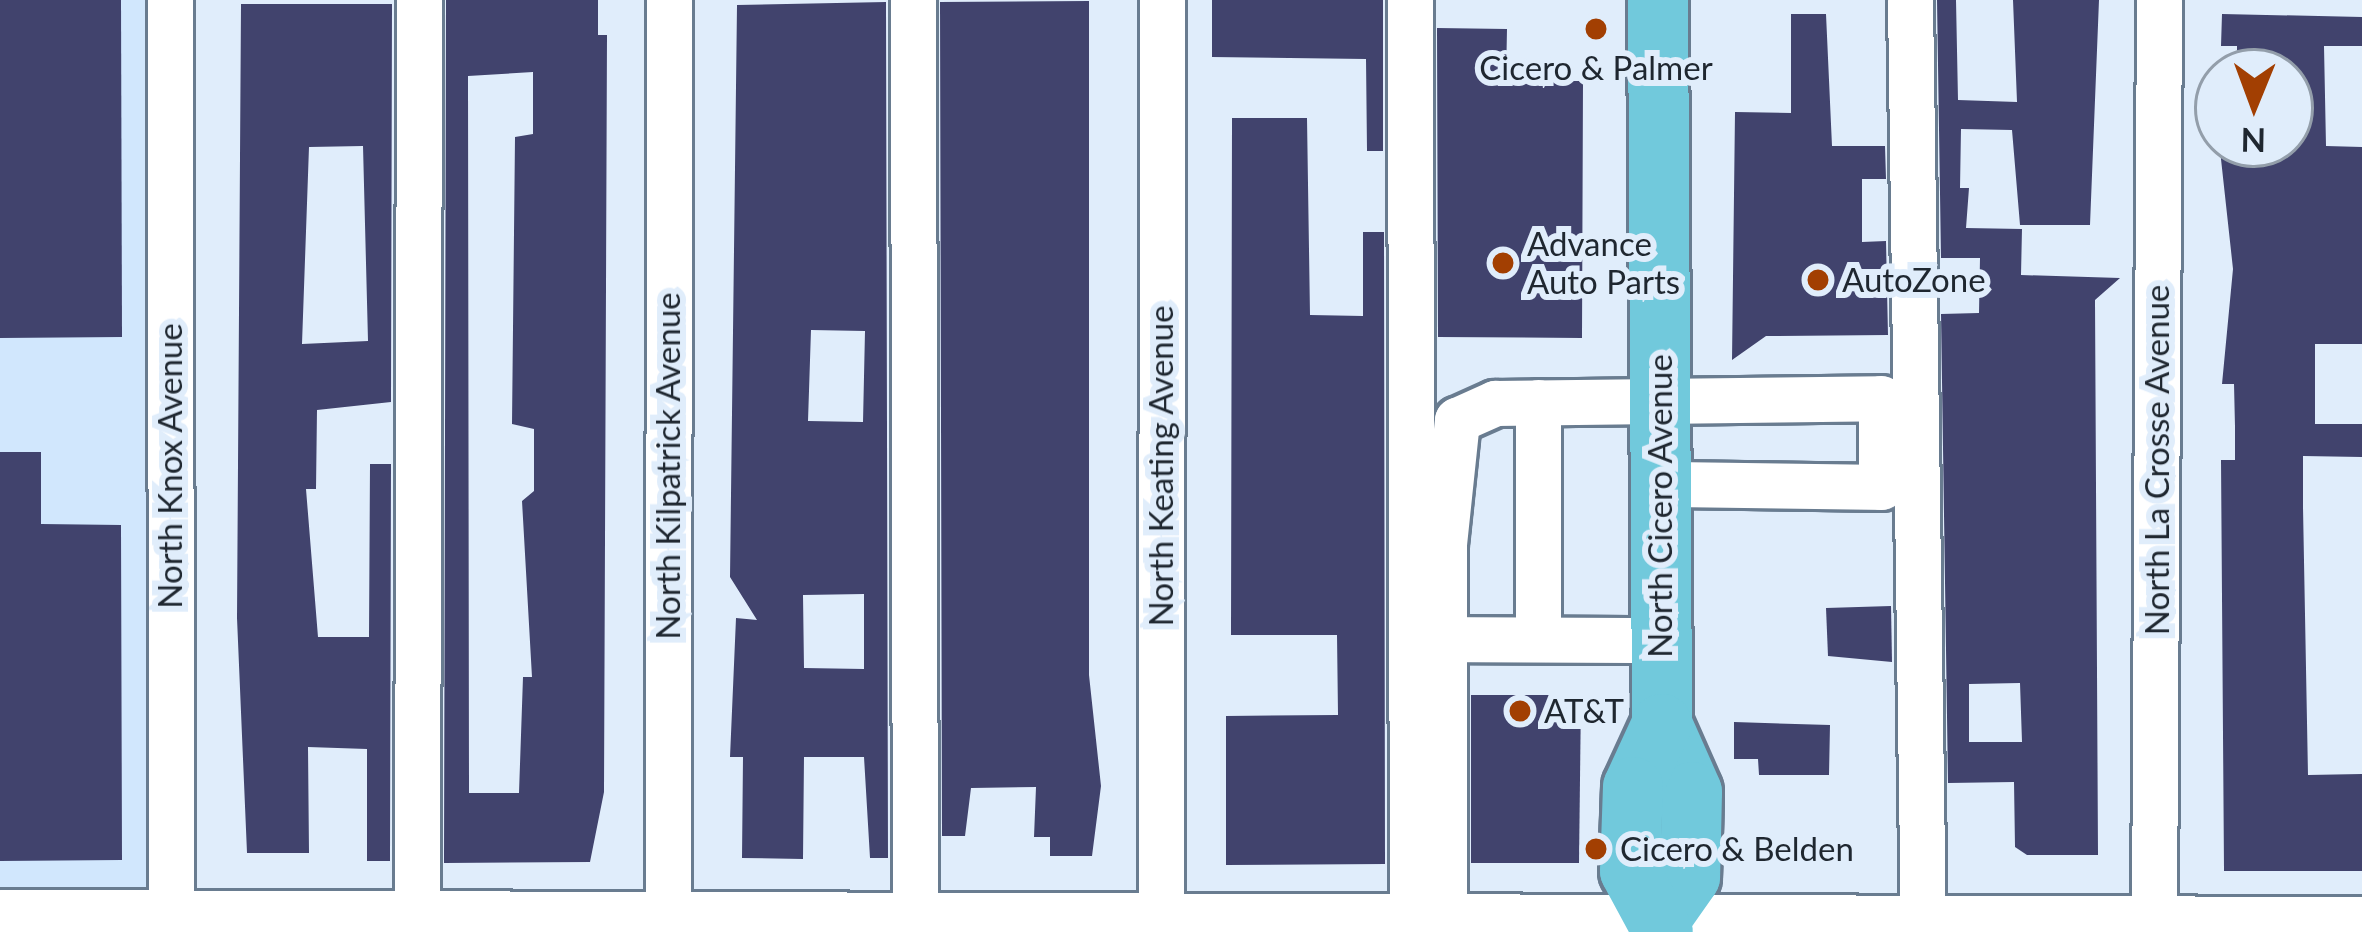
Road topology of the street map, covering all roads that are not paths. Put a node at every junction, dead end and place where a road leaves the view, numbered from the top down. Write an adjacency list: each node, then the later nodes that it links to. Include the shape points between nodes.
1 (170, 0): 19 (street, North Knox Avenue)
2 (418, 0): 21 (street)
3 (669, 0): 22 (street, North Kilpatrick Avenue)
4 (913, 0): 23 (street)
5 (1162, 0): 24 (street, North Keating Avenue)
6 (1410, 0): 20 (street)
7 (1658, 0): 10 (main road, North Cicero Avenue)
8 (1910, 0): 26 (street)
9 (2159, 0): 18 (street, North La Crosse Avenue)
10 (1660, 402): 11 (street); 12 (main road, North Cicero Avenue); 12 (street, via 1881,398 1881,487)
11 (1538, 403): 13 (street, via 1495,403 1457,420); 14 (street)
12 (1660, 484): 15 (main road, North Cicero Avenue)
13 (1444, 639): 14 (street); 20 (street)
14 (1538, 639): 15 (street)
15 (1661, 640): 25 (main road, North Cicero Avenue, via 1662,724 1633,787 1630,871)
16 (0, 912): 19 (street)
17 (2362, 919): 18 (street)
18 (2154, 920): 26 (street)
19 (170, 922): 21 (street)
20 (1423, 922): 24 (street); 25 (street)
21 (417, 923): 22 (street)
22 (668, 923): 23 (street)
23 (915, 924): 24 (street)
24 (1161, 924)
25 (1662, 925): 26 (street)
26 (1923, 925)

